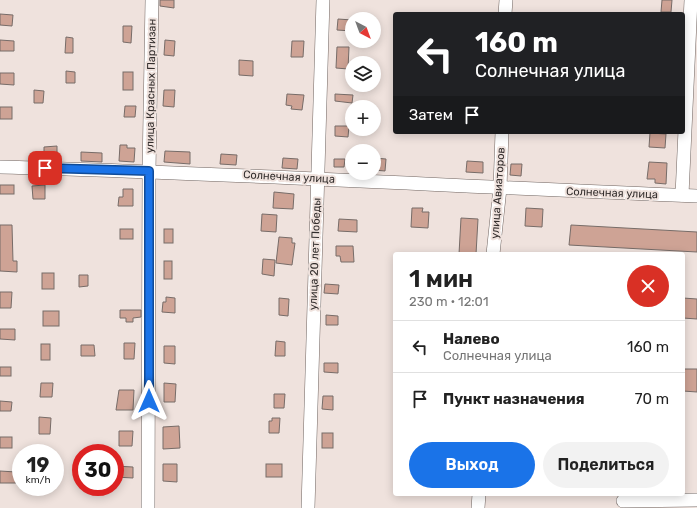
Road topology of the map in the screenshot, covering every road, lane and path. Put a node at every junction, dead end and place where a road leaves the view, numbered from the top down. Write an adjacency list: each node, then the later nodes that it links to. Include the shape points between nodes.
1 (152, 0): 10 (street, улица Красных Партизан)
2 (323, 0): 11 (street, улица 20 лет Победы)
3 (506, 0): 5 (street)
4 (691, 0): 6 (street)
5 (505, 12)
6 (685, 131)
7 (502, 134): 12 (street, улица Авиаторов)
8 (685, 134): 13 (street)
9 (0, 167): 10 (street, Солнечная улица)
10 (149, 171): 11 (street, Солнечная улица); 19 (street, улица Красных Партизан)
11 (317, 178): 12 (street, Солнечная улица); 20 (street, улица 20 лет Победы)
12 (500, 188): 13 (street, Солнечная улица); 15 (street, улица Авиаторов)
13 (682, 196): 14 (street, Солнечная улица)
14 (697, 196)
15 (493, 252)
16 (479, 496): 21 (street)
17 (697, 500): 18 (street)
18 (623, 501)
19 (148, 508)
20 (308, 508)
21 (478, 508)

